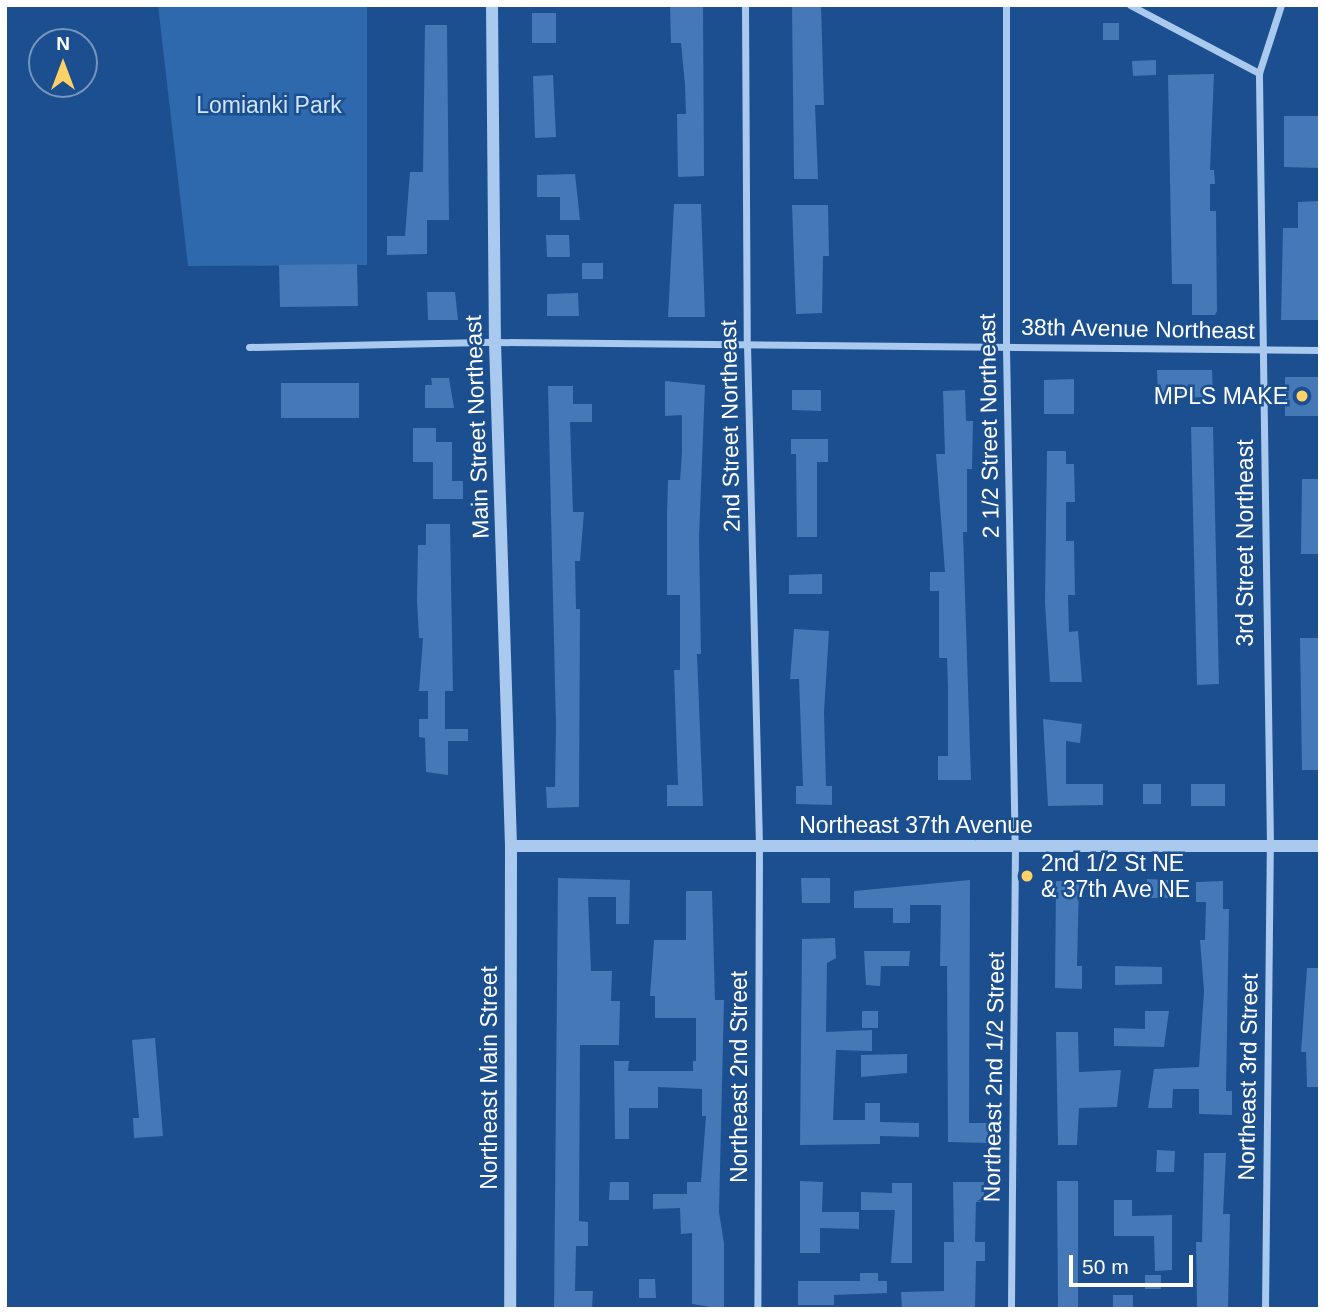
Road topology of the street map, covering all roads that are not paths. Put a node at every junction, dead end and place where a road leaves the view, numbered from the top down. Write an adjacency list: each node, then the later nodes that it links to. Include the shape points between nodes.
1 (492, 5): 7 (street, Main Street Northeast)
2 (745, 5): 8 (street, 2nd Street Northeast)
3 (1006, 5): 10 (street, 2 1/2 Street Northeast)
4 (1130, 5): 6 (street)
5 (1281, 5): 6 (street, 3rd Street Northeast)
6 (1259, 73): 11 (street, 3rd Street Northeast)
7 (495, 342): 8 (street, 38th Avenue Northeast); 9 (street, 38th Avenue Northeast); 14 (street, Main Street Northeast)
8 (747, 344): 10 (street, 38th Avenue Northeast); 15 (street, 2nd Street Northeast)
9 (249, 347)
10 (1006, 347): 11 (street, 38th Avenue Northeast); 16 (street, 2 1/2 Street Northeast)
11 (1263, 350): 12 (street, 38th Avenue Northeast); 17 (street, 3rd Street Northeast)
12 (1320, 350)
13 (1320, 845): 17 (street, Northeast 37th Avenue)
14 (511, 846): 15 (street, Northeast 37th Avenue); 18 (street, Northeast Main Street)
15 (759, 846): 16 (street, Northeast 37th Avenue); 19 (street, Northeast 2nd Street)
16 (1015, 846): 17 (street, Northeast 37th Avenue); 20 (street, Northeast 2nd 1/2 Street)
17 (1270, 846): 21 (street, Northeast 3rd Street)
18 (510, 1309)
19 (757, 1309)
20 (1011, 1309)
21 (1265, 1309)

